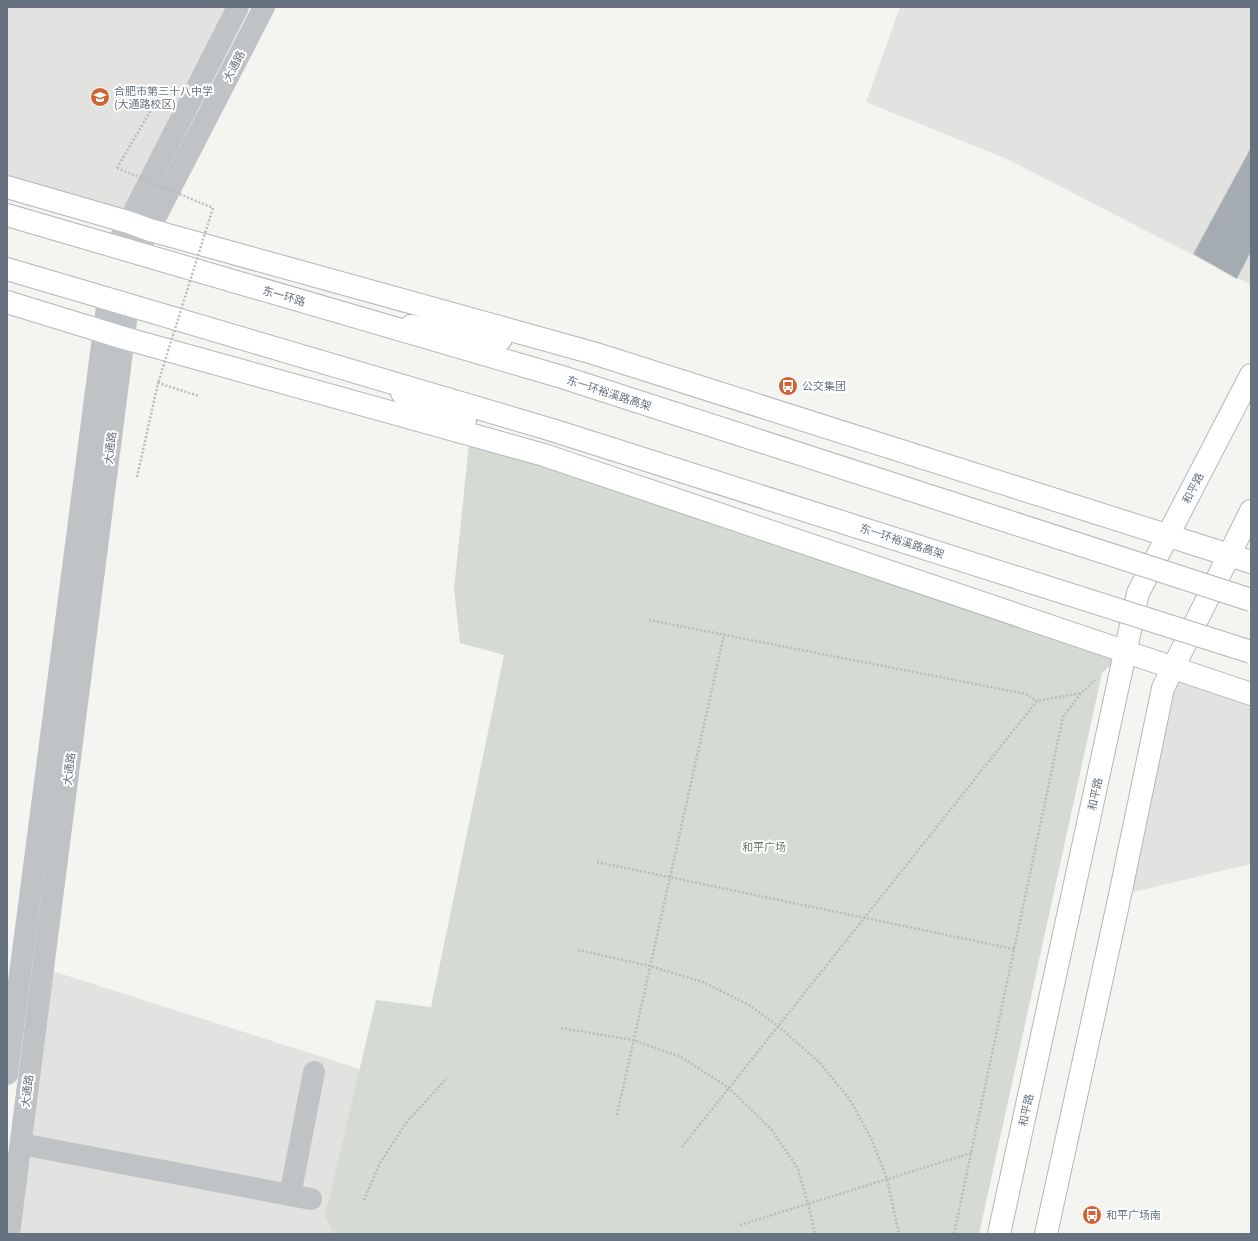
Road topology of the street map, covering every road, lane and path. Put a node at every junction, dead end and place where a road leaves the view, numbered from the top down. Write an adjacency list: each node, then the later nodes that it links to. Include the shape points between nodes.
1 (238, 7): 6 (street)
2 (264, 7): 7 (street, 大通路)
3 (161, 93): 19 (path, bridge, via 117,168 213,208)
4 (7, 187): 6 (main road)
5 (8, 215): 8 (main road, 东一环路)
6 (128, 222): 7 (main road); 8 (street)
7 (150, 230): 9 (street, 大通路); 15 (main road)
8 (116, 247): 9 (main road, 东一环路)
9 (138, 253): 13 (main road, 东一环路)
10 (7, 269): 12 (main road)
11 (7, 302): 14 (main road)
12 (118, 302): 14 (street, 大通路); 16 (main road)
13 (359, 318): 15 (main road); 18 (main road, 东一环路)
14 (114, 335): 21 (main road); 45 (street, 大通路); 49 (street, 大通路)
15 (593, 353): 24 (main road)
16 (349, 370): 21 (main road); 31 (main road, 东一环裕溪路高架, bridge, via 552,430)
17 (1251, 375): 24 (main road, 和平路)
18 (562, 377): 27 (main road, 东一环裕溪路高架, bridge)
19 (158, 383): 20 (path); 22 (path)
20 (199, 396)
21 (544, 455): 30 (main road)
22 (137, 477)
23 (1251, 511): 25 (main road)
24 (1168, 535): 25 (main road); 30 (main road, 和平路, via 1138,592)
25 (1229, 554): 26 (main road); 32 (main road)
26 (1251, 562)
27 (1251, 600)
28 (649, 620): 29 (path)
29 (724, 635): 36 (path, via 1026,694); 40 (path)
30 (1126, 651): 32 (main road); 62 (main road, 和平路)
31 (1251, 652)
32 (1173, 667): 35 (main road); 63 (main road, via 1163,688)
33 (1097, 678): 34 (path)
34 (1081, 693): 36 (path); 38 (path, via 1063,717)
35 (1251, 694)
36 (1037, 701): 41 (path)
37 (597, 862): 38 (path)
38 (1014, 949): 51 (path)
39 (578, 950): 40 (path)
40 (650, 966): 41 (path, via 703,982 749,1005); 43 (path)
41 (778, 1026): 47 (path); 52 (path, via 820,1063 850,1100 872,1140)
42 (561, 1028): 43 (path)
43 (633, 1040): 47 (path, via 681,1057); 48 (path)
44 (314, 1072): 53 (street)
45 (7, 1074)
46 (447, 1078): 55 (path, via 406,1123 380,1163)
47 (729, 1088): 50 (path); 56 (path, via 772,1130 798,1169)
48 (617, 1115)
49 (20, 1144): 53 (street); 58 (street, 大通路)
50 (682, 1147)
51 (971, 1152): 52 (path); 61 (path)
52 (887, 1179): 56 (path); 60 (path)
53 (290, 1195): 54 (street)
54 (311, 1199)
55 (364, 1200)
56 (808, 1204): 57 (path); 59 (path)
57 (740, 1225)
58 (9, 1234)
59 (815, 1234)
60 (899, 1234)
61 (954, 1234)
62 (999, 1234)
63 (1046, 1234)

